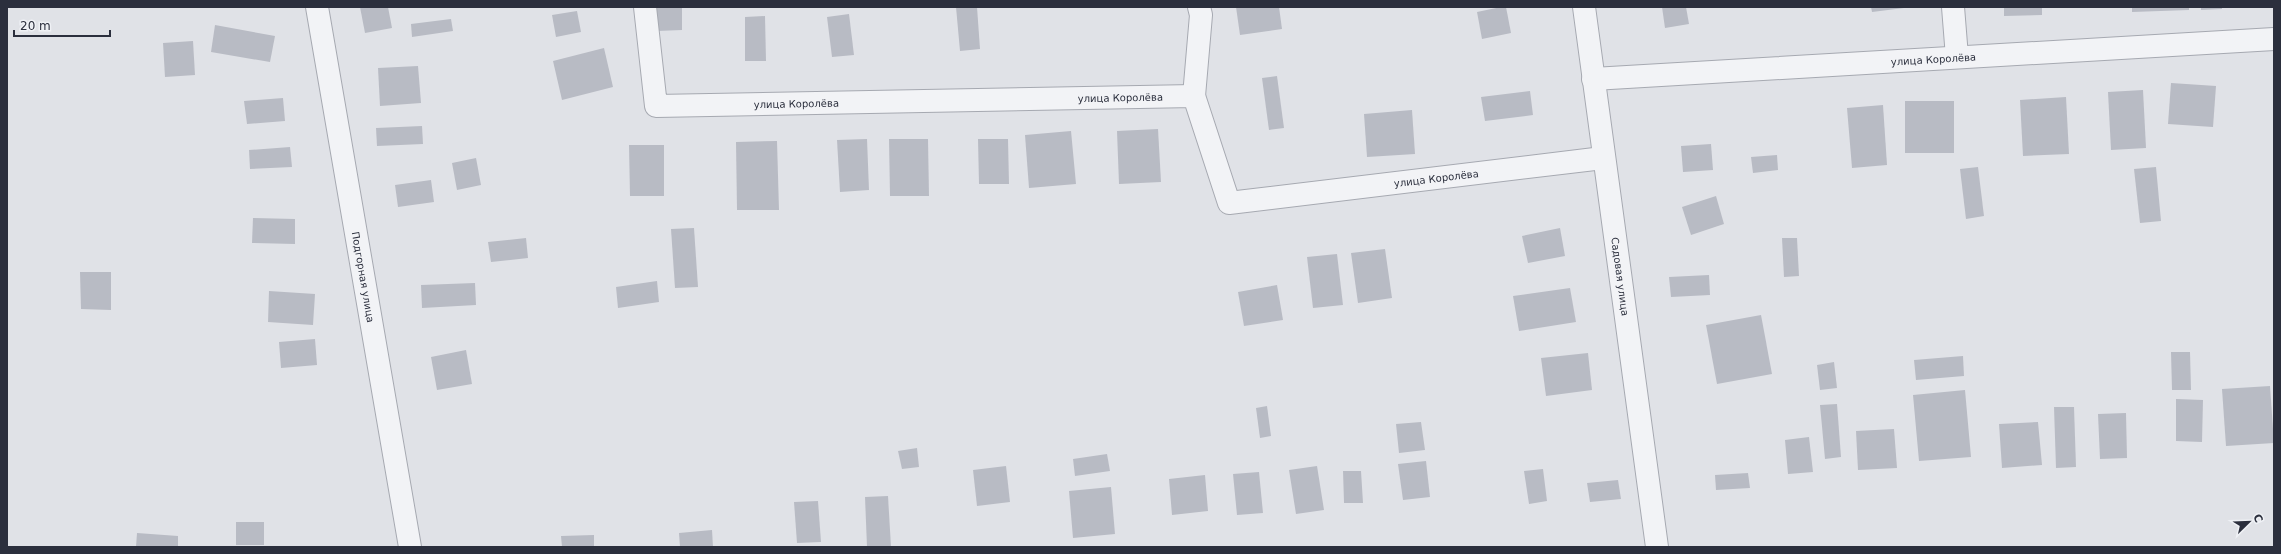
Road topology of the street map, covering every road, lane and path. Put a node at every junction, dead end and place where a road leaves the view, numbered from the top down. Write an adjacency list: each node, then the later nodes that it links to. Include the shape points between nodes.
1 (317, 7): 11 (street, Подгорная улица)
2 (645, 7): 9 (street, улица Королёва, via 656,106)
3 (1199, 7): 9 (street, via 1201,15)
4 (1584, 7): 8 (street, Садовая улица)
5 (1953, 7): 7 (street)
6 (2274, 39): 7 (street, улица Королёва)
7 (1956, 57): 8 (street, улица Королёва)
8 (1593, 79): 10 (street, Садовая улица)
9 (1194, 96): 10 (street, улица Королёва, via 1228,203)
10 (1603, 158): 12 (street, Садовая улица)
11 (410, 547)
12 (1657, 547)

